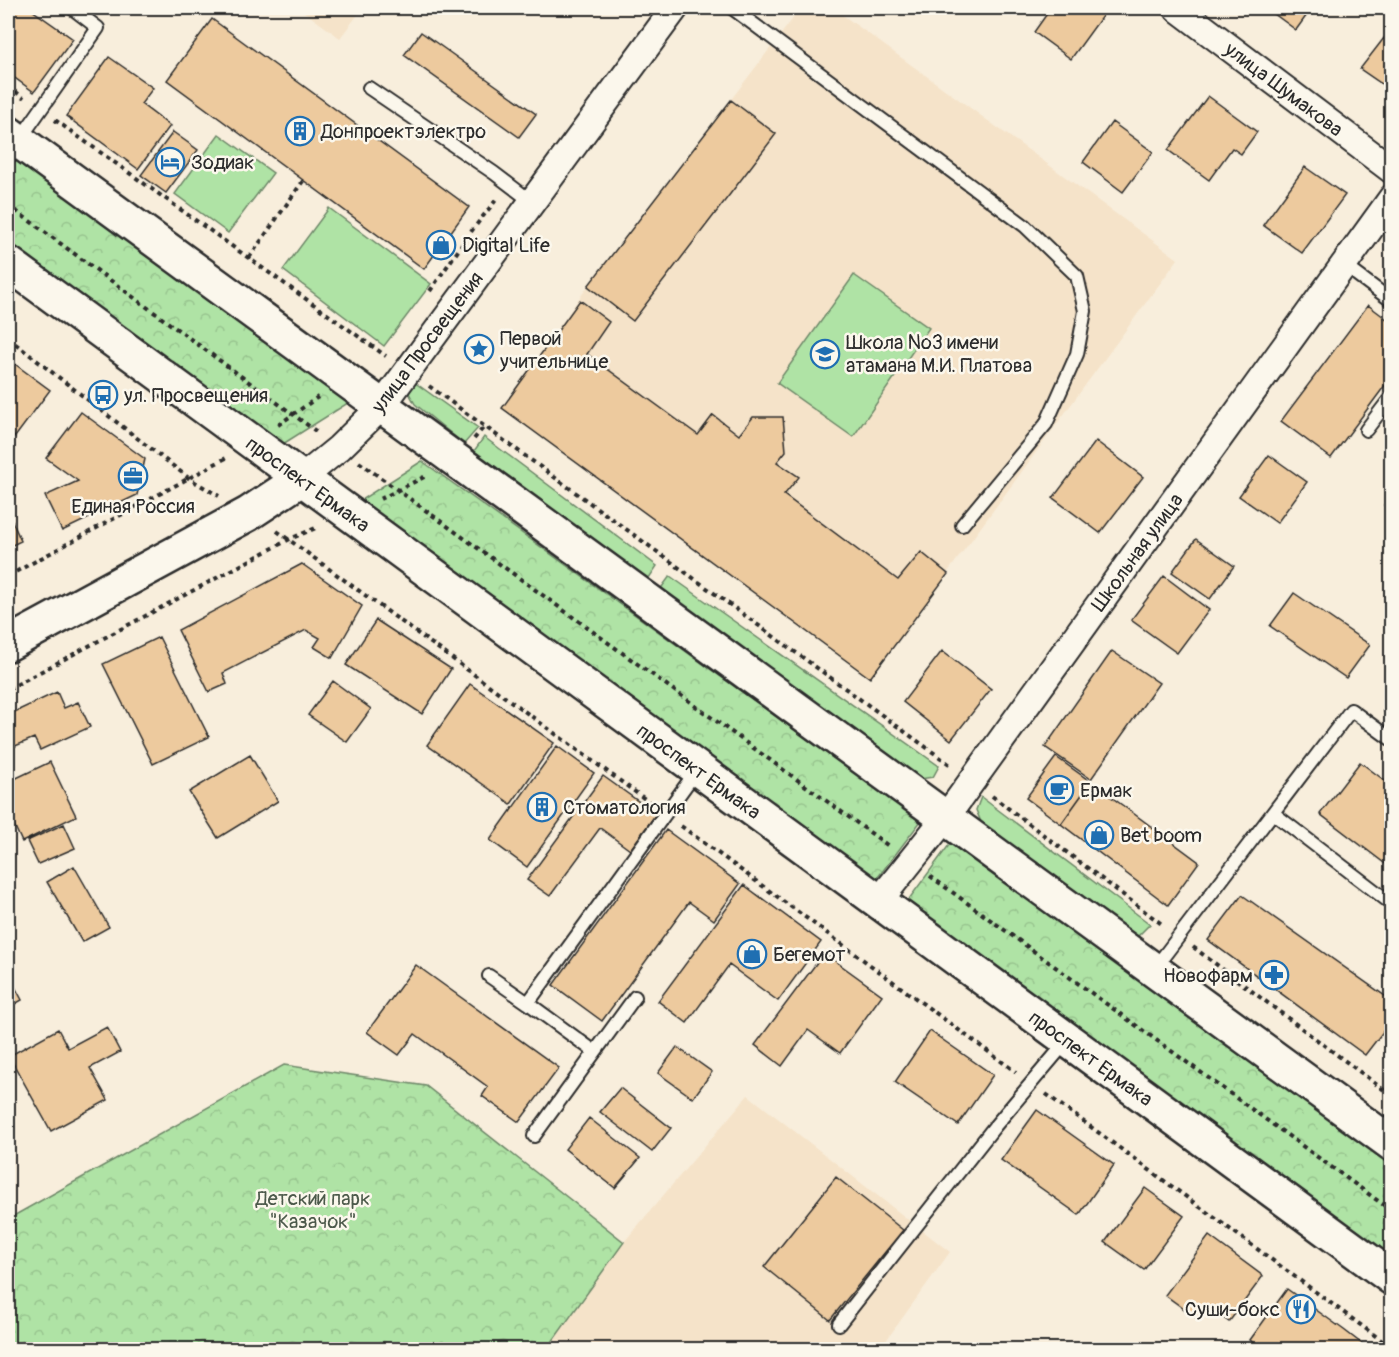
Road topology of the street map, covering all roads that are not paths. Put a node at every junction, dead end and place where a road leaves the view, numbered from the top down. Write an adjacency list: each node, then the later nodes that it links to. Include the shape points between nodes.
1 (72, 8): 6 (lane, via 98,27 41,110)
2 (675, 8): 9 (street, улица Просвещения)
3 (732, 8): 17 (lane, via 1025,225 1077,276 1085,311 1077,354 1046,424)
4 (1177, 8): 7 (street, улица Шумакова)
5 (369, 88): 9 (lane)
6 (13, 137): 14 (main road)
7 (1392, 171)
8 (1392, 198): 11 (street, Школьная улица)
9 (532, 202): 14 (street, улица Просвещения)
10 (8, 263): 16 (main road, проспект Ермака)
11 (1344, 265): 12 (lane); 22 (street, Школьная улица)
12 (1392, 301)
13 (1392, 396): 15 (lane)
14 (381, 407): 16 (street, улица Просвещения); 22 (main road)
15 (1366, 430)
16 (301, 479): 18 (main road, улица Просвещения, via 248,514); 20 (main road, проспект Ермака)
17 (962, 525)
18 (8, 644)
19 (1392, 740): 21 (lane, via 1351,710)
20 (697, 769): 23 (main road, проспект Ермака); 28 (lane)
21 (1273, 813): 24 (lane); 25 (lane)
22 (946, 817): 23 (street, Школьная улица); 25 (main road)
23 (878, 902): 29 (main road, проспект Ермака)
24 (1392, 904)
25 (1153, 970): 32 (main road)
26 (489, 976): 28 (lane)
27 (635, 997): 30 (lane)
28 (528, 1003): 30 (lane)
29 (1068, 1041): 33 (main road, проспект Ермака); 34 (lane, via 995,1126)
30 (595, 1052): 31 (lane)
31 (534, 1136)
32 (1392, 1144)
33 (1392, 1278)
34 (839, 1324)

